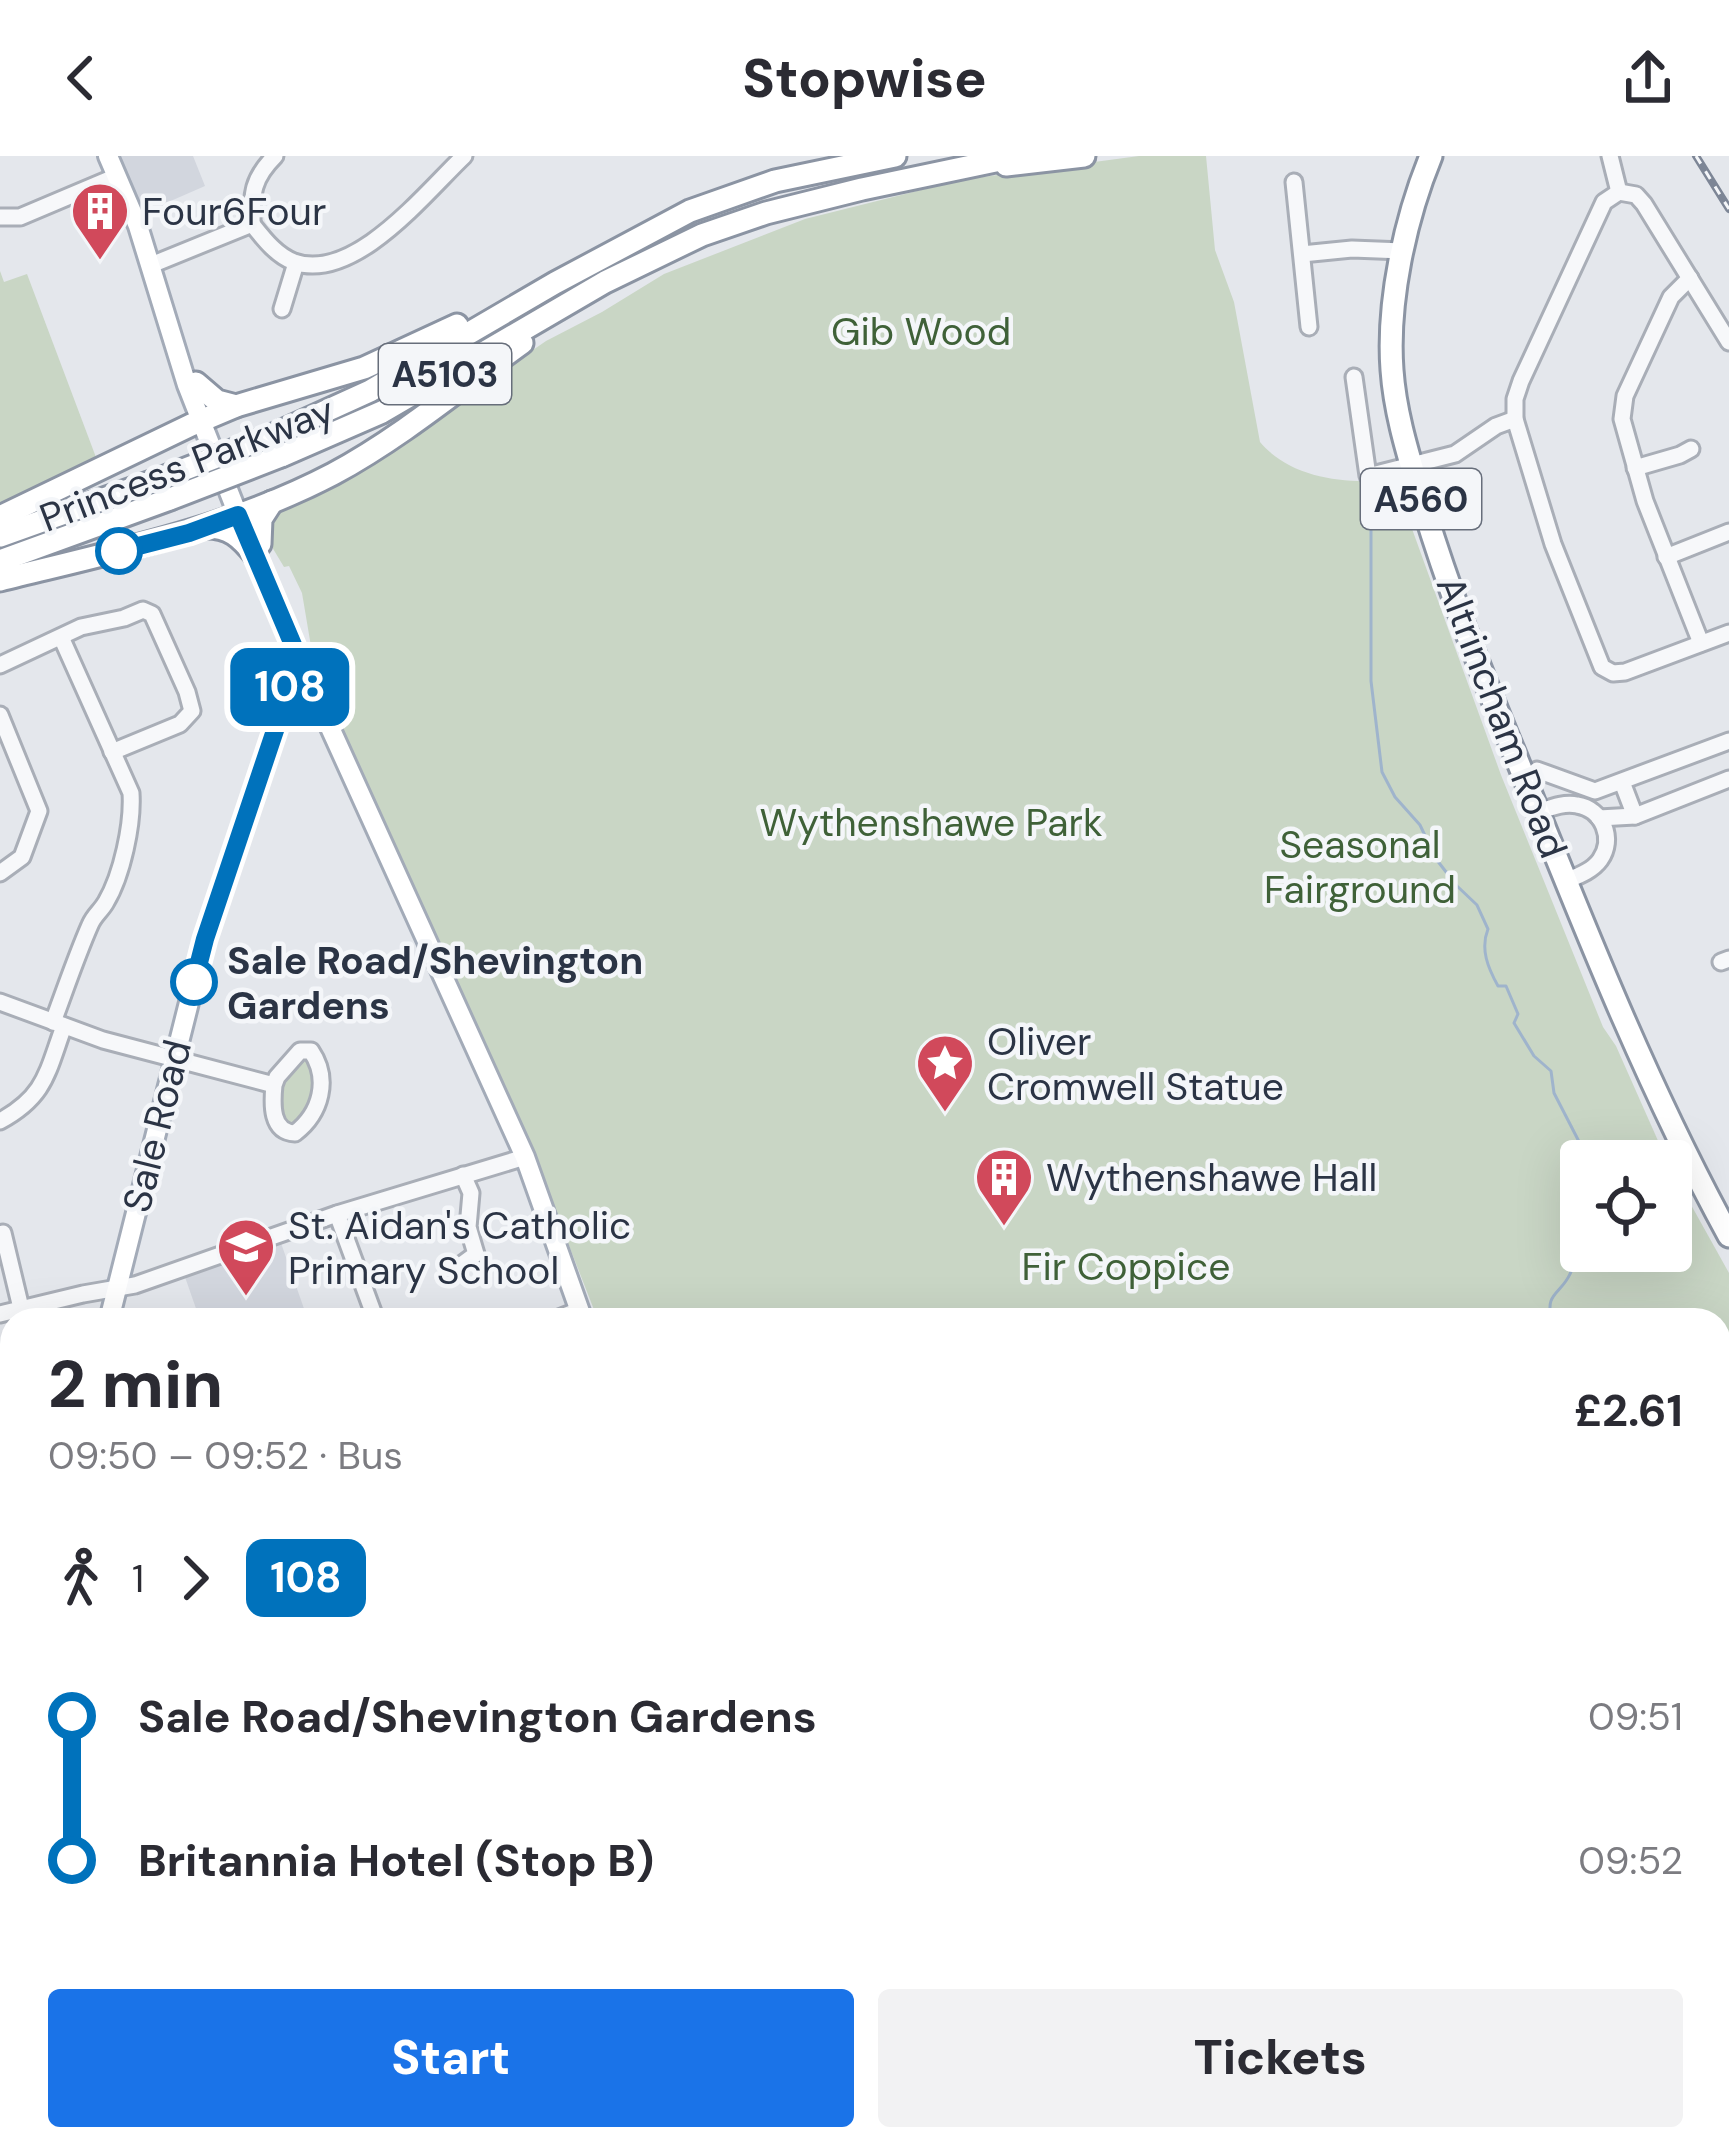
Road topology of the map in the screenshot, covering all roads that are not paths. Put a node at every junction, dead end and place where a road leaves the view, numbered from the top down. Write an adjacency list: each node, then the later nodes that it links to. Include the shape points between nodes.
1 (108, 156): 10 (main road)
2 (275, 156): 14 (street, via 252,192)
3 (464, 156): 17 (street, via 365,248 334,264)
4 (895, 156): 21 (highway, Princess Parkway / A5103, via 775,181 690,211)
5 (1019, 156): 9 (highway, Princess Parkway)
6 (1084, 156): 9 (highway, A5103)
7 (1610, 156): 12 (street)
8 (1426, 161): 15 (highway, Altrincham Road / A560)
9 (934, 172): 20 (highway, Princess Parkway / A5103, via 766,213)
10 (117, 176): 13 (street, via 20,218); 18 (main road)
11 (1294, 182): 16 (street)
12 (1619, 192): 19 (street, via 1640,199); 28 (street, via 1604,202 1521,381)
13 (0, 217)
14 (252, 224): 17 (street); 18 (street)
15 (1402, 251): 16 (street); 33 (highway, Altrincham Road / A560, via 1391,351)
16 (1302, 254): 23 (street)
17 (296, 263): 22 (street)
18 (152, 265): 26 (main road)
19 (1690, 278): 24 (street); 34 (street, via 1671,296 1625,395 1622,419)
20 (605, 282): 31 (highway, Princess Parkway / A5103, via 382,412); 36 (highway, via 348,465)
21 (555, 284): 27 (highway, via 364,368); 31 (highway, Princess Parkway / A5103)
22 (282, 309)
23 (1310, 327)
24 (1729, 342)
25 (1354, 377): 33 (street, via 1368,476)
26 (194, 391): 27 (highway); 29 (main road); 30 (highway)
27 (236, 406): 29 (highway)
28 (1515, 418): 33 (street, via 1455,454); 48 (street, via 1602,667 1621,673)
29 (206, 420): 30 (highway); 37 (main road)
30 (172, 434): 38 (highway)
31 (276, 446): 35 (highway, Princess Parkway / A5103, bridge)
32 (1691, 449): 34 (street)
33 (1412, 466): 58 (highway, Altrincham Road / A560, via 1459,615)
34 (1635, 468): 43 (street)
35 (164, 489): 41 (highway, Princess Parkway / A5103); 44 (highway, Princess Parkway / A5103)
36 (272, 502): 37 (highway); 42 (highway)
37 (243, 513): 39 (highway); 42 (main road)
38 (0, 517)
39 (206, 526): 42 (highway); 45 (highway)
40 (1729, 532): 43 (street)
41 (0, 536)
42 (257, 549): 49 (main road)
43 (1666, 557): 48 (street)
44 (0, 560)
45 (0, 580)
46 (1729, 633): 48 (street)
47 (61, 637): 50 (street); 53 (street); 53 (street, via 143,610 158,622 191,711 180,724)
48 (1701, 644)
49 (299, 659): 66 (main road, Sale Road, via 205,939); 69 (main road)
50 (0, 664)
51 (0, 715): 54 (street)
52 (1729, 741): 56 (street)
53 (112, 752): 65 (street, via 132,811)
54 (8, 754): 62 (street, via 39,811 22,857)
55 (1538, 770): 56 (street, via 1590,791)
56 (1622, 782): 59 (street)
57 (1728, 782): 59 (street)
58 (1538, 812): 60 (street, via 1575,804); 63 (highway, Altrincham Road / A560)
59 (1632, 816): 60 (street); 61 (street)
60 (1599, 818): 61 (street)
61 (1606, 836): 63 (street, via 1599,861)
62 (0, 873)
63 (1566, 881): 72 (highway, Altrincham Road / A560, via 1643,1062)
64 (0, 1002): 65 (street)
65 (59, 1024): 66 (street); 68 (street, via 43,1082)
66 (175, 1058): 67 (street); 75 (main road, Sale Road)
67 (274, 1085): 67 (street, via 277,1125 295,1133 320,1096 315,1055 295,1055)
68 (0, 1121)
69 (525, 1156): 70 (street); 79 (main road)
70 (463, 1175): 71 (street); 74 (street, via 476,1254)
71 (337, 1214): 75 (street); 78 (street)
72 (1725, 1220)
73 (3, 1233): 76 (street)
74 (460, 1265)
75 (116, 1289): 76 (street); 77 (main road, Sale Road)
76 (21, 1308)
77 (112, 1308)
78 (372, 1308)
79 (579, 1308)

